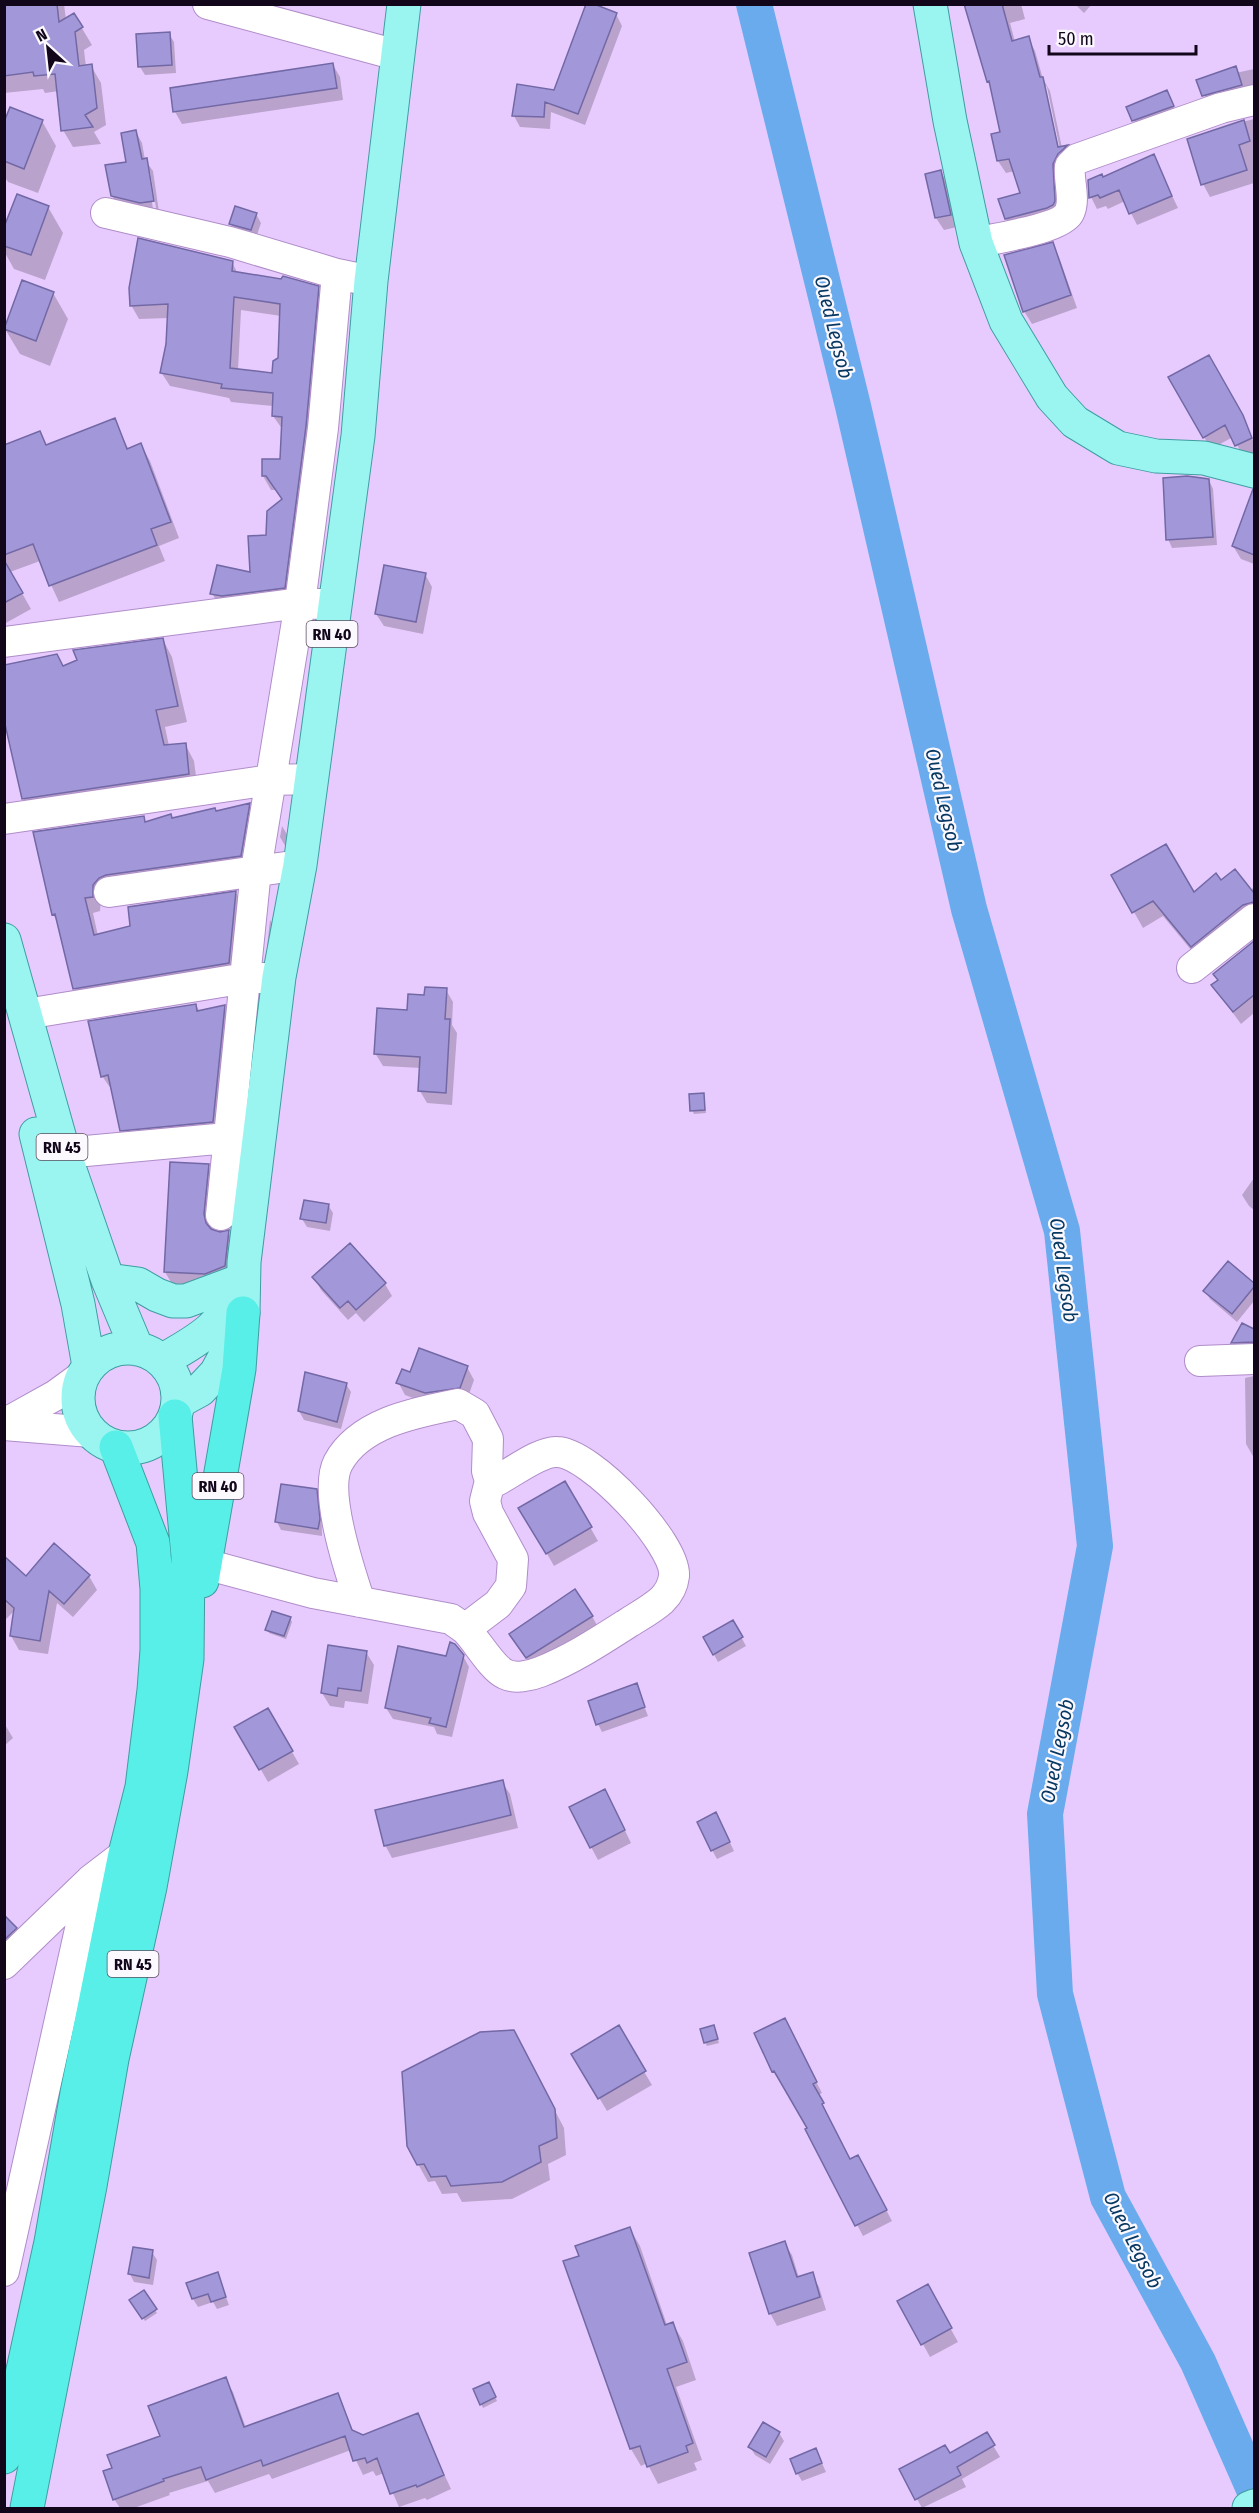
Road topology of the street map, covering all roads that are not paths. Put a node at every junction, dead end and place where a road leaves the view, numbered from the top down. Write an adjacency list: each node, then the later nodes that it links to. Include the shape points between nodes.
1 (404, 4): 4 (main road, RN 40)
2 (930, 4): 7 (main road)
3 (216, 6): 4 (street)
4 (397, 55): 9 (main road, RN 40)
5 (1254, 100): 7 (street, via 1228,105 1077,159 1070,166 1071,204 1064,218 1047,227)
6 (106, 213): 8 (street, via 230,242)
7 (976, 243): 12 (main road, via 1006,321 1052,398 1075,422 1118,448 1156,456 1204,458)
8 (337, 274): 9 (street); 10 (street)
9 (371, 281): 11 (main road, RN 40)
10 (323, 428): 11 (street); 13 (street)
11 (358, 436): 14 (main road, RN 40)
12 (1254, 471)
13 (300, 603): 14 (street); 15 (street); 17 (street)
14 (336, 604): 16 (main road, RN 40)
15 (4, 642)
16 (312, 779): 17 (street); 19 (main road, RN 40)
17 (270, 780): 18 (street); 20 (street)
18 (4, 819)
19 (300, 865): 20 (street); 25 (main road, RN 40)
20 (256, 870): 21 (street); 26 (street)
21 (109, 892)
22 (1254, 919): 24 (street)
23 (4, 940): 27 (main road, RN 45)
24 (1192, 968)
25 (279, 977): 26 (street); 28 (main road, RN 40)
26 (246, 978): 27 (street); 28 (street)
27 (15, 1015): 29 (main road, RN 45); 36 (main road, RN 45)
28 (244, 1136): 29 (street); 30 (street); 32 (main road, RN 40)
29 (64, 1153): 31 (main road, RN 45)
30 (221, 1215)
31 (108, 1280): 32 (main road, via 138,1284 173,1301); 33 (main road, RN 45)
32 (241, 1286): 33 (main road, RN 40, via 225,1316 198,1338); 37 (main road, via 229,1349 216,1373); 41 (highway, RN 40, via 238,1369)
33 (149, 1355): 36 (main road, via 123,1348 110,1351); 37 (main road, via 171,1372 177,1387)
34 (1254, 1359): 35 (street)
35 (1200, 1361)
36 (86, 1371): 38 (street, via 56,1395); 39 (main road, via 78,1390 78,1405 82,1420)
37 (176, 1409): 39 (main road, via 168,1428 144,1445 130,1448); 44 (highway, RN 45, via 188,1556)
38 (4, 1425): 39 (street)
39 (103, 1439): 45 (highway, RN 45, via 153,1543 157,1589 154,1690 142,1787)
40 (490, 1481): 42 (street, via 488,1439 475,1414 458,1404 388,1422 350,1448 337,1464 334,1487 343,1543); 43 (street, via 485,1501 513,1559 511,1586 498,1604); 43 (street, via 548,1453 575,1458 630,1504 671,1559 674,1575 668,1594 661,1601 597,1643 540,1672 520,1677 502,1673)
41 (205, 1564): 42 (street); 44 (highway, RN 40)
42 (360, 1602): 43 (street, via 451,1619)
43 (465, 1629)
44 (187, 1659): 53 (highway, RN 45, via 150,1887 112,2059)
45 (125, 1854): 46 (street); 51 (highway, RN 45, via 51,2242)
46 (92, 1880): 47 (street); 48 (street)
47 (41, 1929): 48 (street); 49 (street)
48 (78, 1943): 50 (street)
49 (4, 1964)
50 (4, 2271)
51 (4, 2457)
52 (1254, 2506): 54 (main road)
53 (27, 2508)
54 (1249, 2508)

